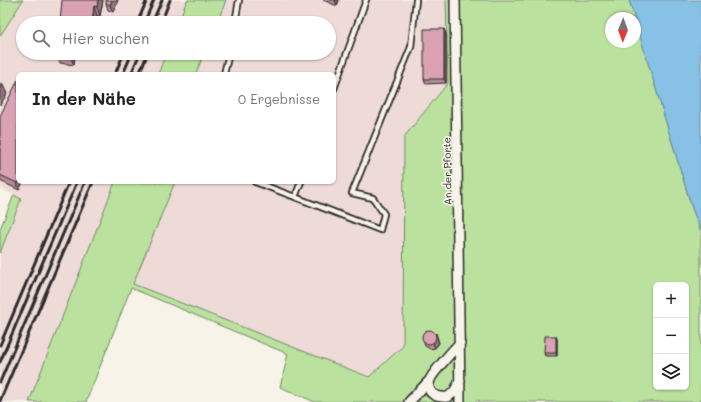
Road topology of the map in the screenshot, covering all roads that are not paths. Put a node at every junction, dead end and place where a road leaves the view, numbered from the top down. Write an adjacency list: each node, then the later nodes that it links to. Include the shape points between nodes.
1 (239, 0): 5 (lane)
2 (366, 0): 8 (lane)
3 (416, 0): 11 (lane, via 411,47 352,192 373,198 384,214 380,230)
4 (455, 0): 12 (street, An der Pforte)
5 (236, 16)
6 (228, 60): 7 (lane)
7 (225, 72)
8 (336, 83)
9 (260, 184): 11 (lane)
10 (300, 184): 11 (lane)
11 (295, 197)
12 (460, 343): 13 (street); 14 (street, An der Pforte)
13 (430, 380): 14 (street, via 432,395 440,398 448,397 454,392); 15 (street)
14 (460, 381): 16 (street, An der Pforte)
15 (409, 402)
16 (460, 402)

